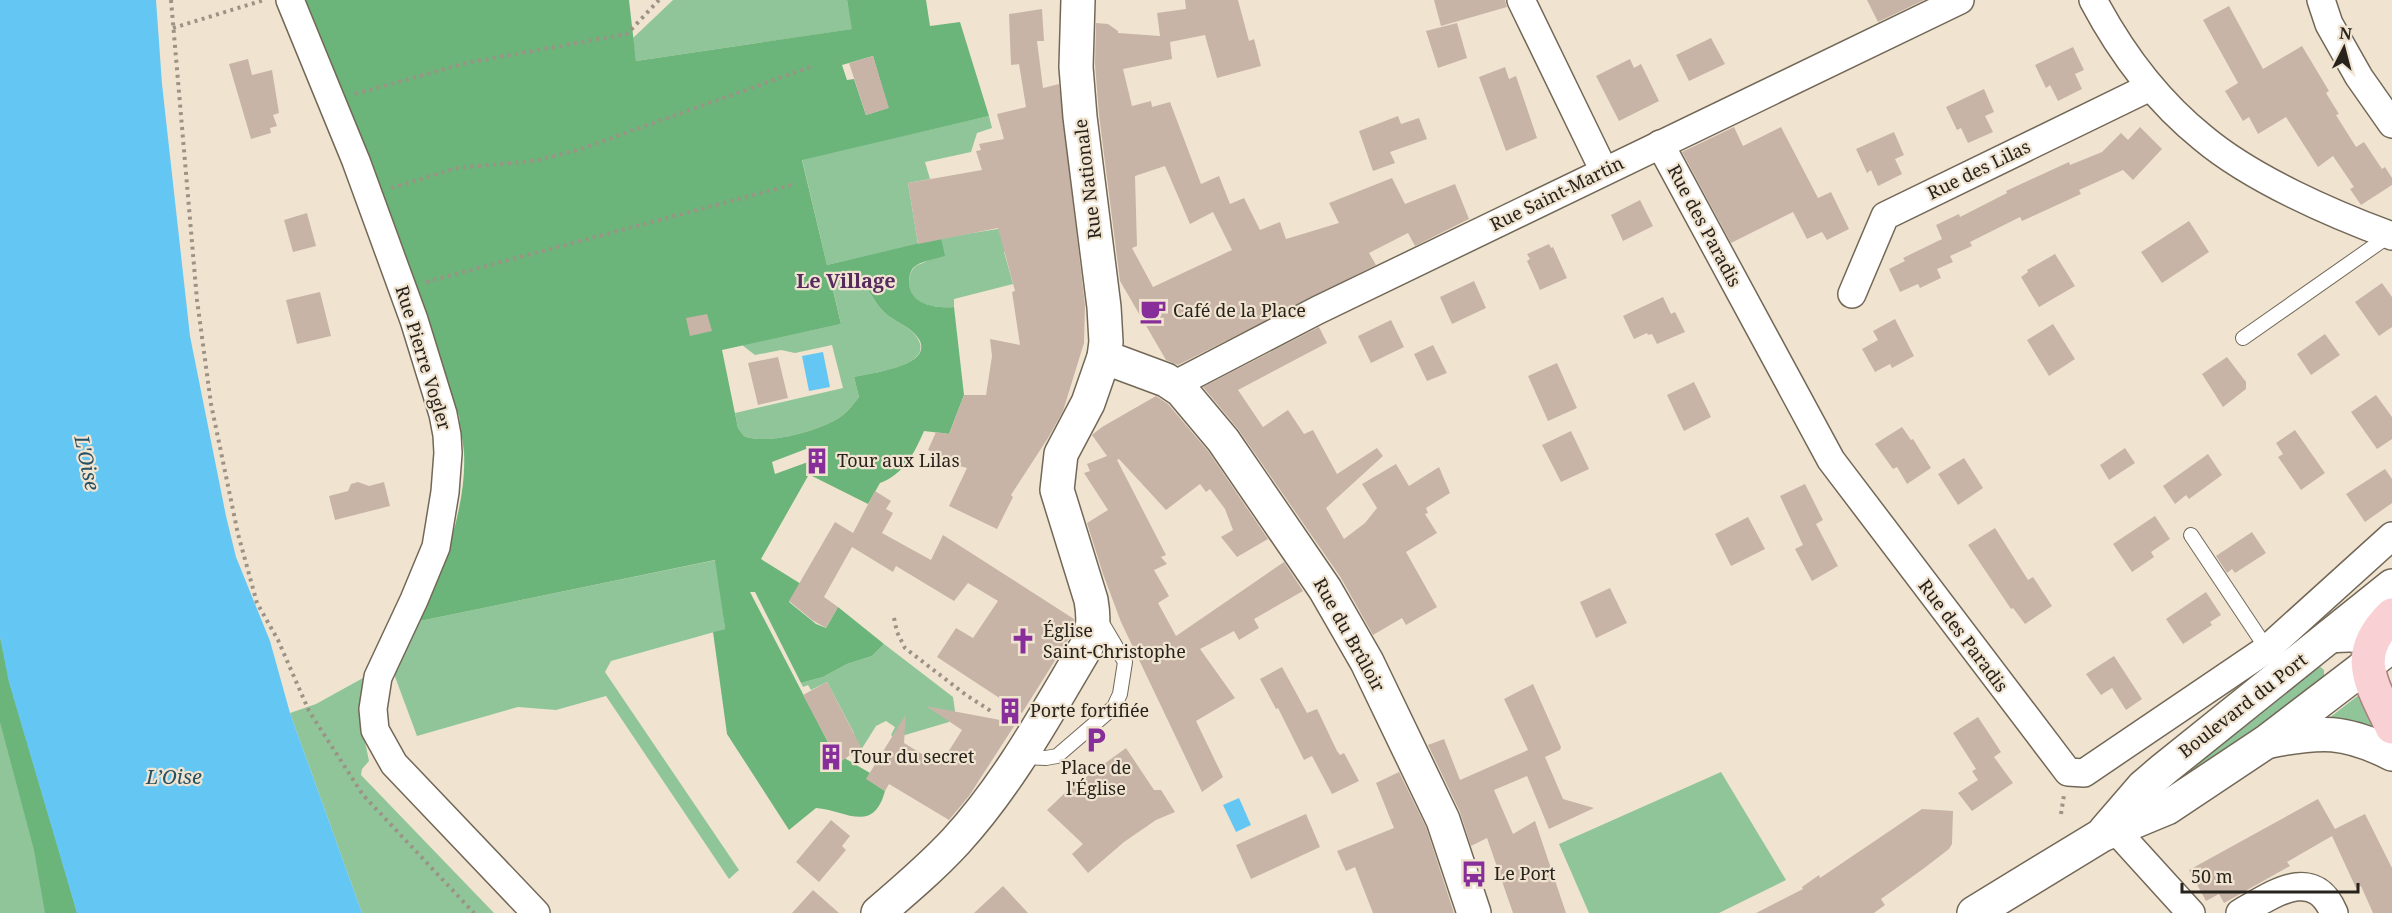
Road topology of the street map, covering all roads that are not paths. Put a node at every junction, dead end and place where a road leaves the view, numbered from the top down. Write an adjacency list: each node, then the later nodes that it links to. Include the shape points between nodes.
1 (290, 0): 29 (street, Rue Pierre Vogler, via 402,289 443,414 448,453 436,547 378,677 373,723 394,764)
2 (1078, 0): 14 (street, Rue Nationale, via 1080,117 1106,329)
3 (1521, 0): 10 (street)
4 (1960, 0): 9 (street, Rue Saint-Martin)
5 (2093, 0): 7 (street)
6 (2321, 0): 8 (street, via 2329,24)
7 (2150, 87): 11 (street, via 2203,138 2236,162 2334,213); 12 (street, Rue des Lilas, via 1884,216)
8 (2392, 124)
9 (1660, 144): 10 (street, Rue Saint-Martin); 22 (street, Rue des Paradis, via 1831,460 2062,768 2084,772)
10 (1604, 171): 15 (street, Rue Saint-Martin)
11 (2391, 236): 13 (lane)
12 (1852, 294)
13 (2243, 338)
14 (1104, 357): 15 (street); 19 (street, Rue Nationale, via 1082,415 1061,454 1057,490)
15 (1165, 380): 31 (street, Rue du Brûloir, via 1222,440 1348,628 1443,820)
16 (2191, 535): 22 (lane)
17 (2392, 536): 22 (street, Rue des Paradis)
18 (2392, 586): 20 (street, Boulevard du Port)
19 (1092, 606): 26 (street, via 1093,627 1086,647); 26 (lane, via 1125,662 1116,704 1057,756)
20 (2330, 636): 21 (street, via 2361,635); 27 (street, Boulevard du Port, via 2163,769 2143,787)
21 (2383, 647): 23 (main road, via 2376,692); 24 (street, Boulevard du Port)
22 (2267, 649)
23 (2392, 727)
24 (2266, 742): 25 (street, via 2337,734 2364,740); 27 (street, Boulevard du Port, via 2167,808)
25 (2392, 754)
26 (1015, 765): 30 (street, via 942,856)
27 (2109, 830): 28 (street); 32 (street, Boulevard du Port)
28 (2182, 904)
29 (536, 913)
30 (878, 913)
31 (1474, 913)
32 (1974, 913)
33 (2240, 913): 34 (street, via 2278,892 2303,886 2327,898)
34 (2334, 913)

